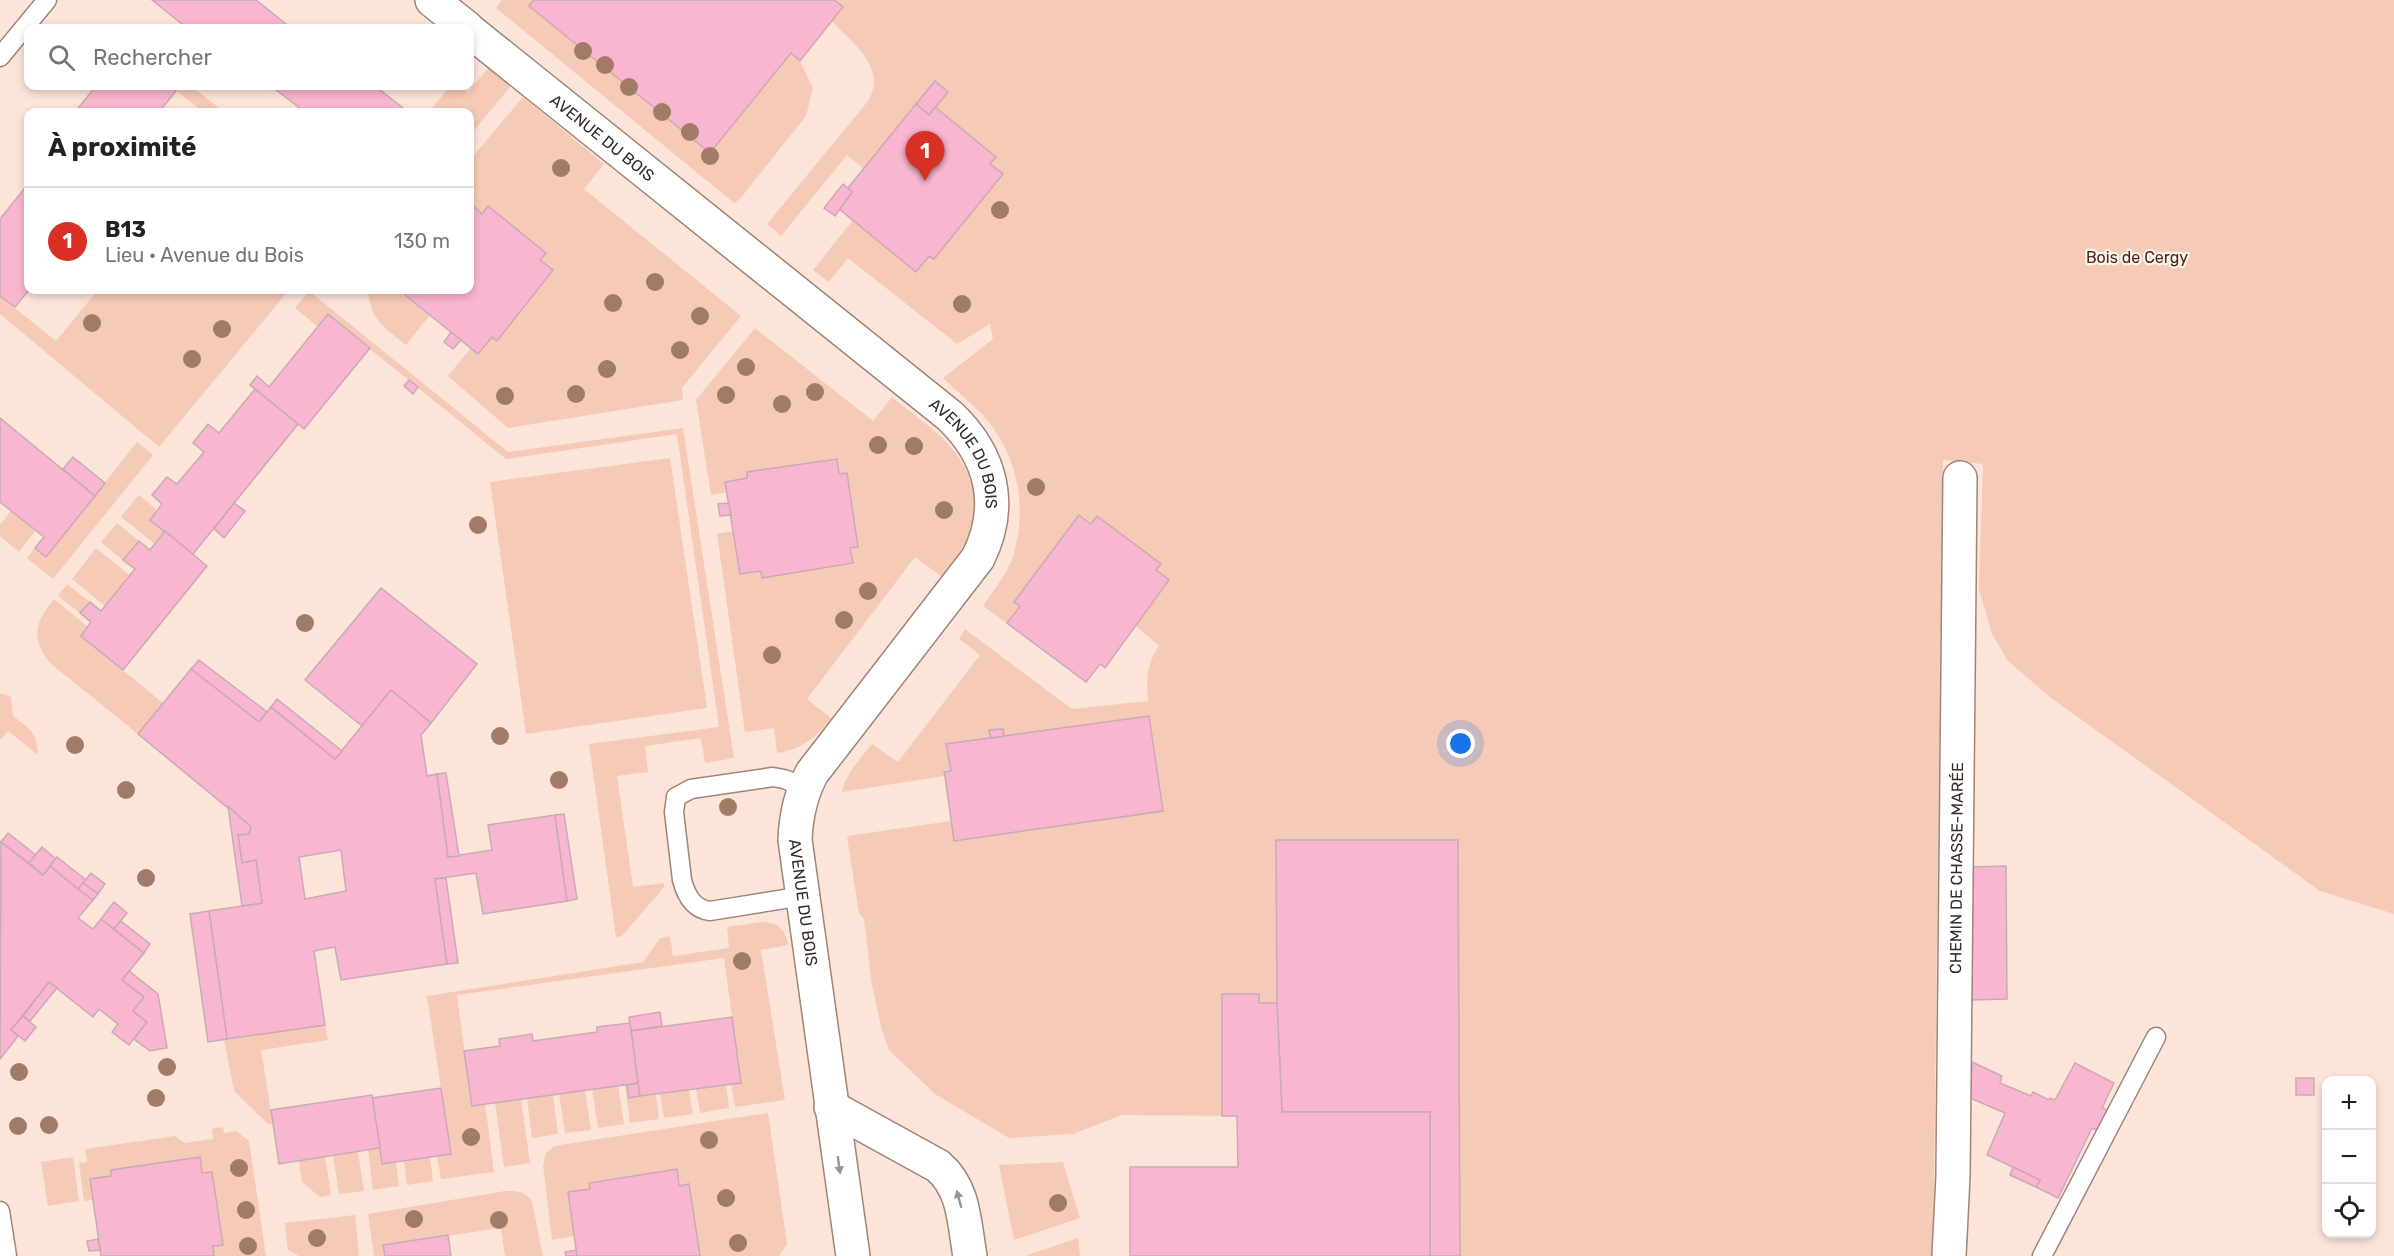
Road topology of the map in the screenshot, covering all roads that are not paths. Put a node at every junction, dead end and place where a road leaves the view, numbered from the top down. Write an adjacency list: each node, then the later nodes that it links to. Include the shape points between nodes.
1 (47, 0): 3 (lane)
2 (432, 0): 4 (street, AVENUE DU BOIS)
3 (27, 24)
4 (462, 24)
5 (24, 28): 7 (lane)
6 (474, 34): 9 (street, AVENUE DU BOIS, via 950,416 973,441 984,463 991,489 991,527 978,558 822,759)
7 (0, 57)
8 (1960, 478): 17 (street, CHEMIN DE CHASSE-MARÉE, via 1953,1176)
9 (805, 787): 10 (street, AVENUE DU BOIS, via 796,833); 10 (lane, via 773,777 691,789 676,797 674,812 682,880 695,906 710,911)
10 (803, 896): 12 (street, AVENUE DU BOIS)
11 (2156, 1036): 18 (lane)
12 (831, 1107): 15 (street, AVENUE DU BOIS, one-way to 15); 16 (street, one-way to 12, via 960,1196 948,1174)
13 (0, 1211): 14 (lane)
14 (7, 1256)
15 (853, 1256)
16 (970, 1256)
17 (1948, 1256)
18 (2042, 1256)

